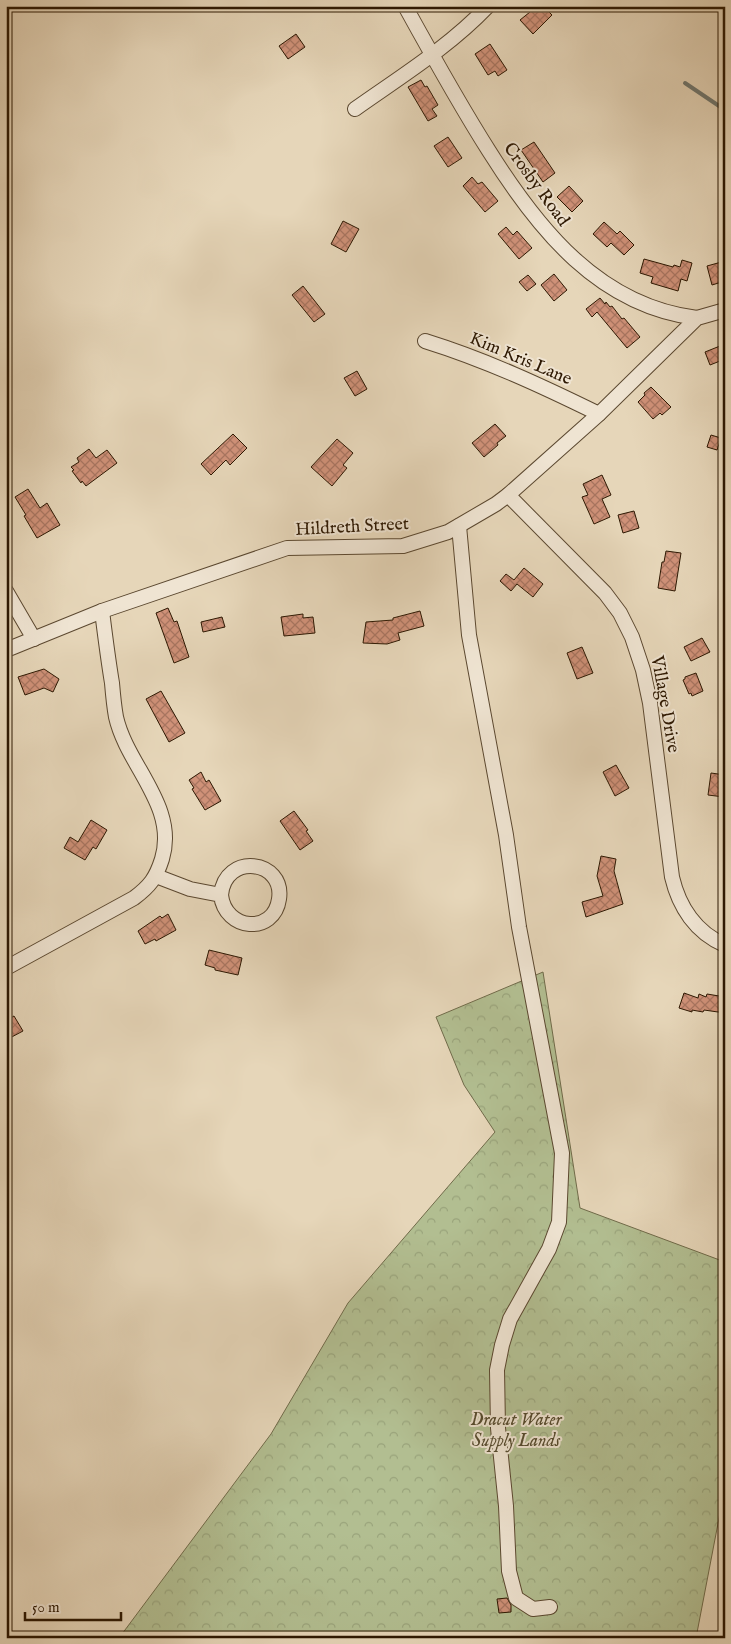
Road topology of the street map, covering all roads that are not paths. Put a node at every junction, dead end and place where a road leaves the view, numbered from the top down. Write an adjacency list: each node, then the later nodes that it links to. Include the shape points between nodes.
1 (405, 6): 3 (street, Crosby Road)
2 (488, 6): 3 (street)
3 (432, 55): 4 (street); 6 (street, Crosby Road, via 509,183 559,245 584,268 625,295 657,309)
4 (355, 109)
5 (725, 310): 6 (street, Hildreth Street)
6 (697, 318): 8 (street, Hildreth Street)
7 (426, 341): 8 (street, Kim Kris Lane, via 528,379)
8 (599, 414): 9 (street, Hildreth Street)
9 (508, 495): 10 (street, Hildreth Street); 17 (street, Village Drive, via 598,586 625,621 638,653 650,703 675,891 688,916 698,927)
10 (459, 526): 12 (street, Hildreth Street, via 404,546 287,548); 19 (street, via 470,635 519,927 562,1153 559,1222 549,1249 510,1320 497,1370 509,1571 516,1598 533,1608)
11 (6, 591): 13 (street)
12 (102, 611): 13 (street, Hildreth Street); 15 (street, via 116,717 127,747 164,819 165,849)
13 (34, 639): 14 (street, Hildreth Street)
14 (6, 650)
15 (156, 876): 16 (street, via 190,890); 18 (street, via 134,898)
16 (221, 895): 16 (street, via 227,913 248,925 261,923 272,916 279,899 278,886 272,875 255,866 231,872)
17 (725, 945)
18 (6, 968)
19 (550, 1607)

